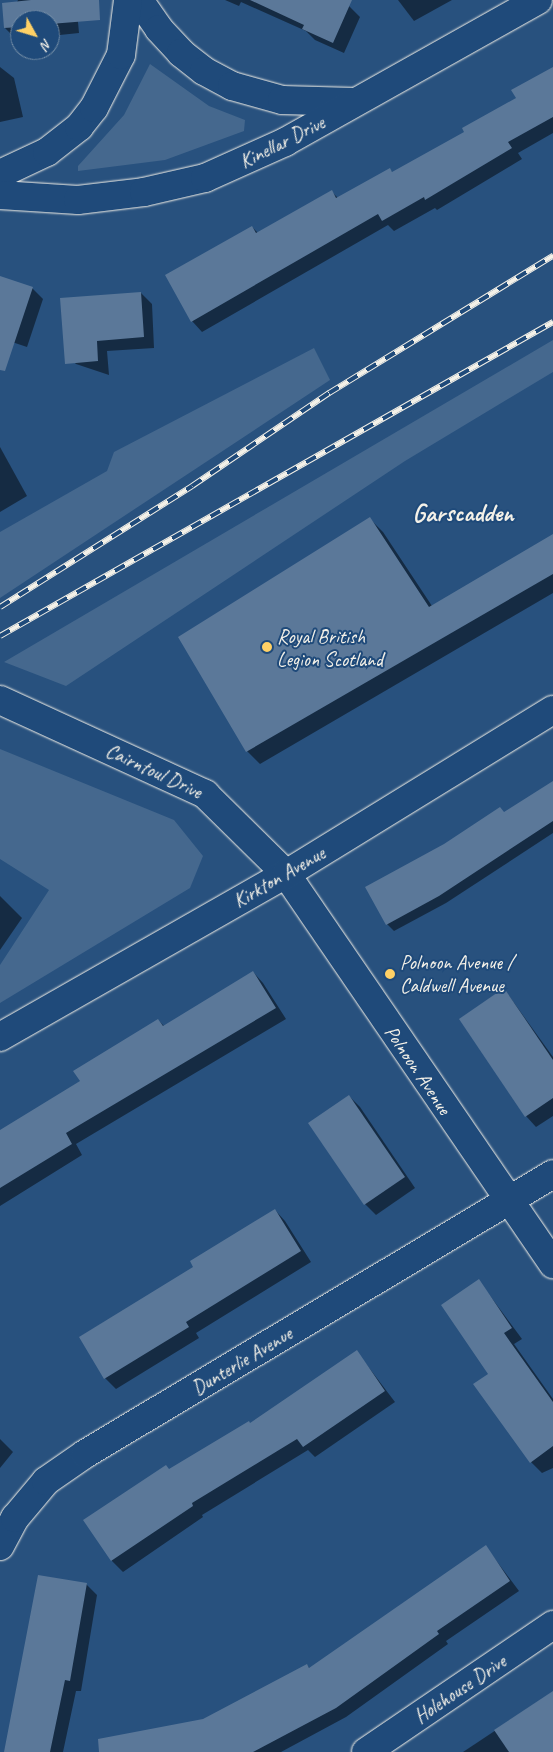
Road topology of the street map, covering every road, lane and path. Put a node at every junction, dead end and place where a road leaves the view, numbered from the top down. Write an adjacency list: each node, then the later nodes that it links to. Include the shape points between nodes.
1 (128, 0): 5 (street, via 121,55 94,108 78,127 47,152)
2 (139, 0): 4 (street, via 158,29 181,53 204,71 232,86 282,100)
3 (538, 0): 4 (street, Kinellar Drive)
4 (359, 102): 6 (street, Kinellar Drive, via 258,157 175,186 78,200)
5 (0, 174)
6 (0, 195)
7 (7, 703): 9 (street, Cairntoul Drive, via 205,794)
8 (553, 710): 9 (street, Kirkton Avenue)
9 (286, 874): 10 (street, Kirkton Avenue); 12 (street, Polnoon Avenue)
10 (0, 1037)
11 (553, 1174): 12 (street, Dunterlie Avenue)
12 (508, 1202): 13 (street, Polnoon Avenue); 14 (street, Dunterlie Avenue, via 85,1454 46,1481 15,1518)
13 (553, 1264)
14 (0, 1546)
15 (553, 1625): 16 (street, Holehouse Drive)
16 (366, 1752)

